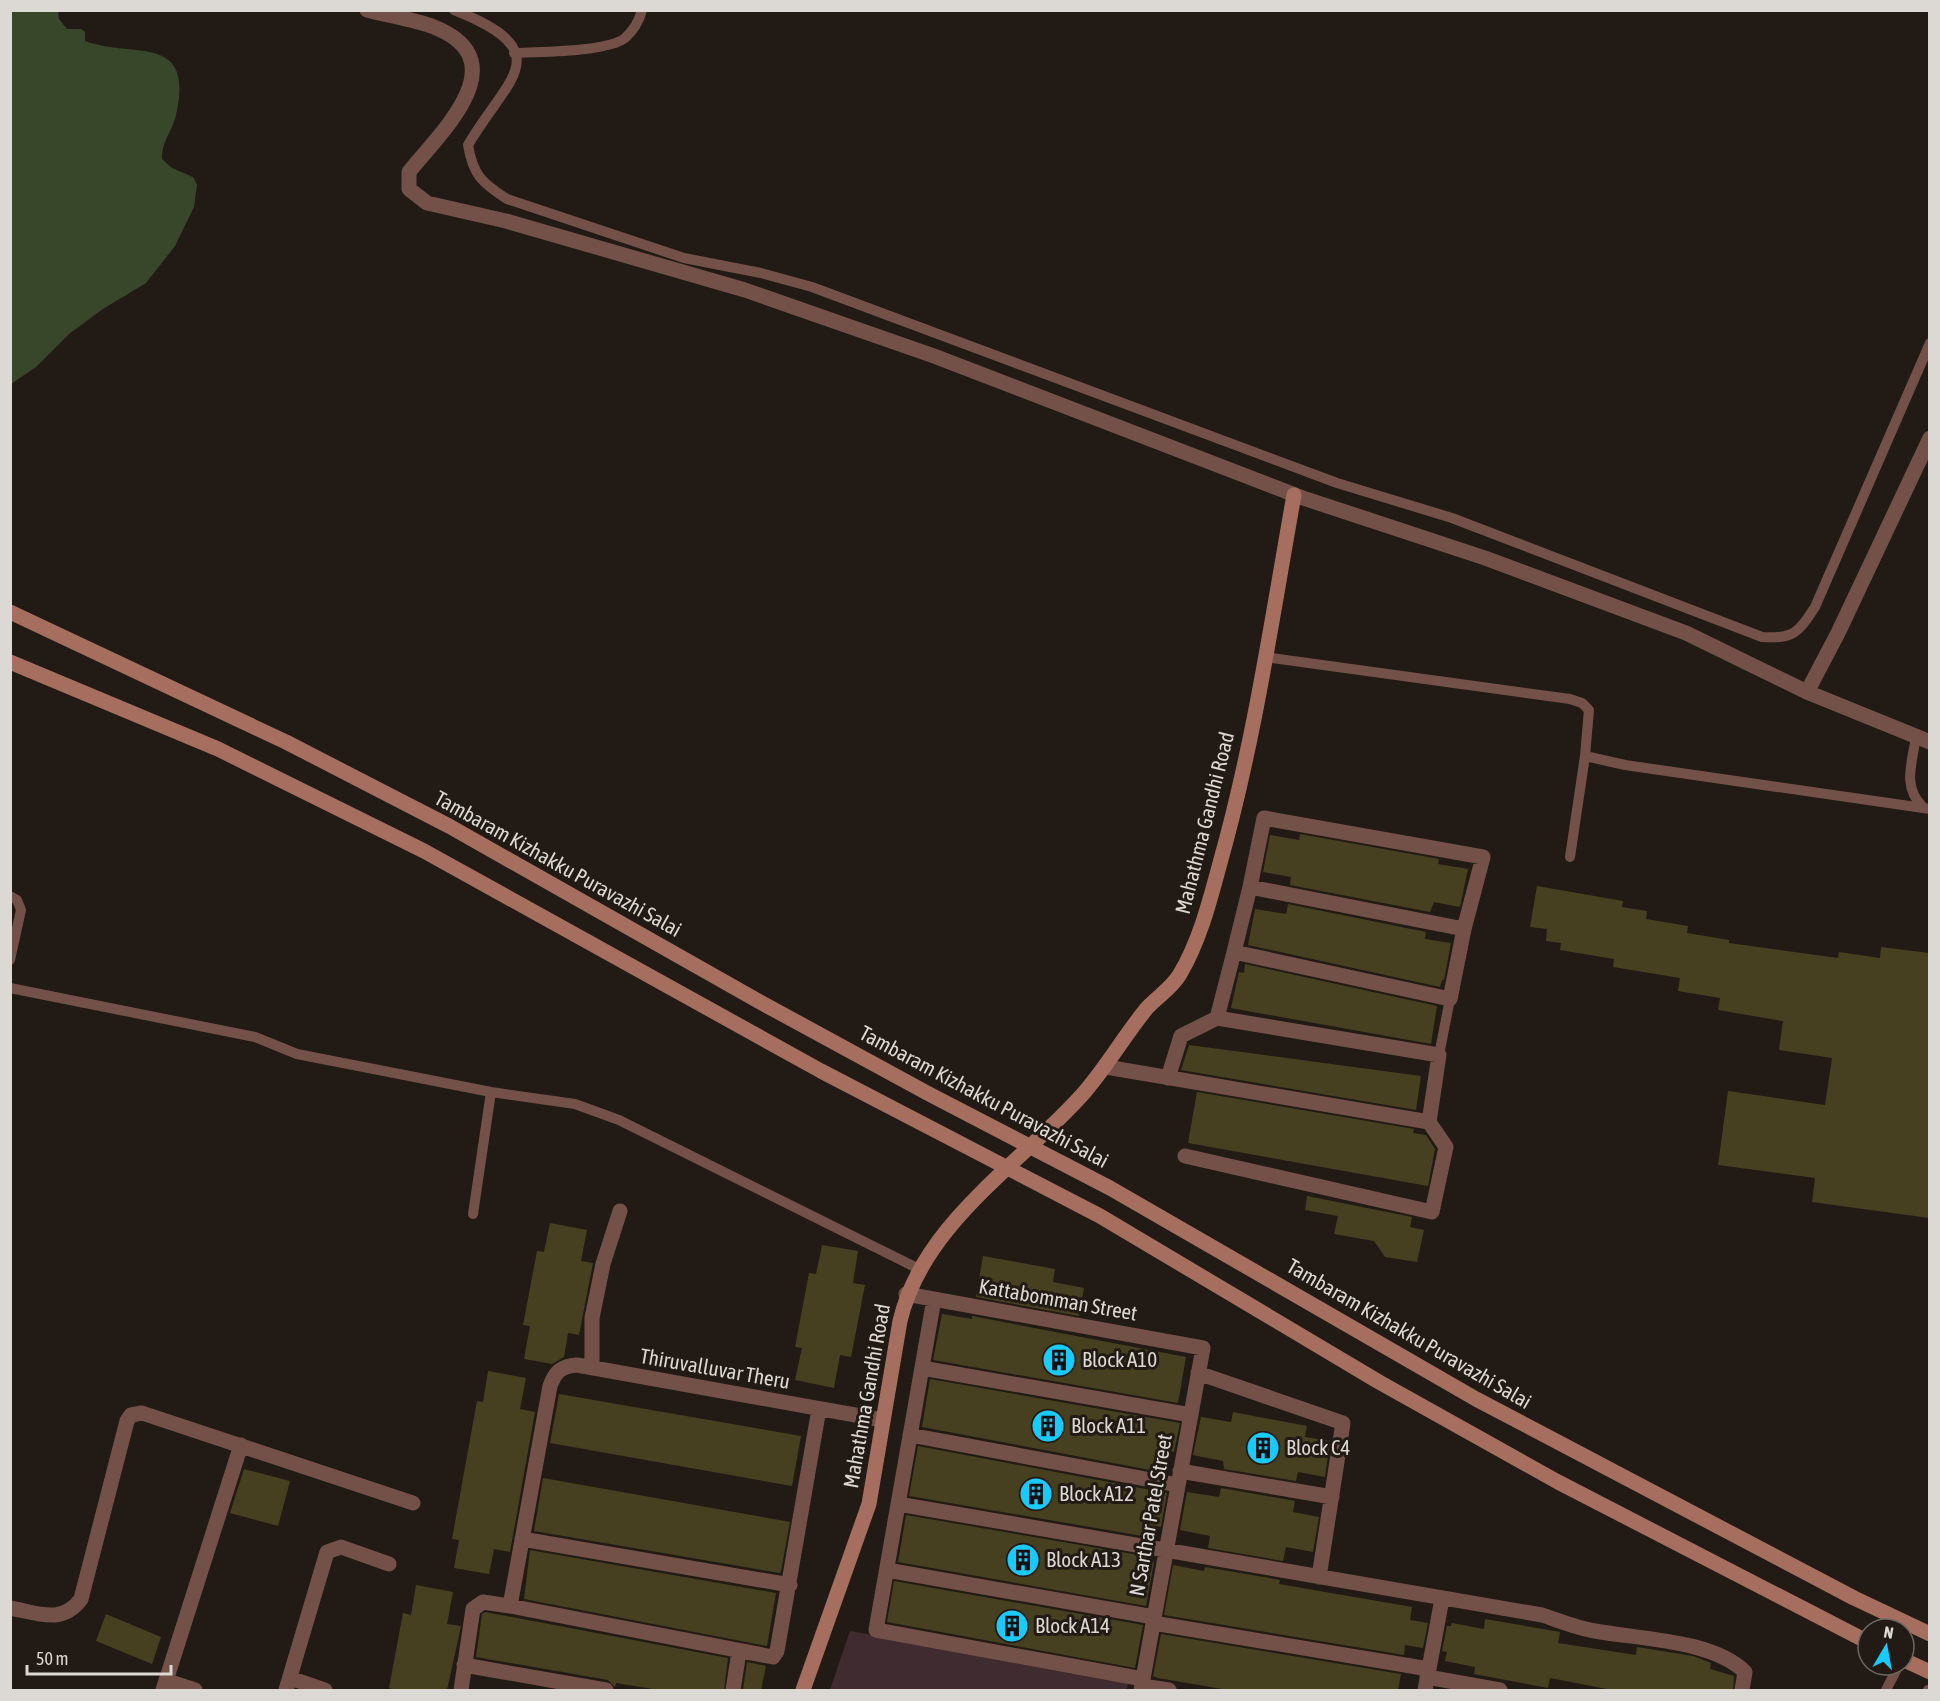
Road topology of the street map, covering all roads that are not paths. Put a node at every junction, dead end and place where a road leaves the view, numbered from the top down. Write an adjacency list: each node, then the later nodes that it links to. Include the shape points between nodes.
1 (367, 10): 7 (street, via 434,27 461,45 471,57 473,77 458,112 409,172 409,189 427,203 506,221 745,290 934,356)
2 (454, 10): 4 (lane, via 501,32)
3 (642, 10): 4 (lane, via 638,24 624,40 567,50)
4 (514, 53): 5 (lane, via 513,79 468,145 471,165 484,184 507,199 684,258 812,287 1337,483 1462,522 1762,638 1784,639 1799,630 1815,607)
5 (1929, 343)
6 (1929, 438): 11 (street)
7 (1294, 495): 9 (main road, Mahathma Gandhi Road); 11 (street, via 1485,558 1686,633)
8 (10, 612): 29 (main road, Tambaram Kizhakku Puravazhi Salai, via 376,787 760,1002)
9 (1264, 657): 13 (lane, via 1570,699 1588,710); 25 (main road, Mahathma Gandhi Road, via 1239,791 1206,915 1180,975 1147,1008)
10 (10, 662): 31 (main road, via 218,749 350,812 811,1066)
11 (1807, 692): 12 (street)
12 (1923, 740): 14 (lane, via 1910,785 1913,797)
13 (1585, 756): 14 (lane, via 1625,765); 15 (lane)
14 (1928, 806)
15 (1570, 857)
16 (1250, 887): 18 (street); 18 (street, via 1264,818 1482,857); 19 (street)
17 (10, 896): 20 (lane, via 17,900 21,910)
18 (1464, 929): 22 (street)
19 (1234, 952): 22 (street); 23 (street)
20 (10, 960)
21 (10, 988): 27 (lane, via 255,1036 297,1054)
22 (1450, 999): 24 (lane)
23 (1217, 1018): 24 (street); 26 (street, via 1181,1036)
24 (1439, 1055): 28 (street)
25 (1106, 1068): 26 (street); 29 (main road, Mahathma Gandhi Road)
26 (1168, 1078): 28 (street)
27 (490, 1092): 33 (lane); 34 (lane, via 575,1104 619,1120)
28 (1429, 1122): 30 (street, via 1446,1147 1432,1212)
29 (1031, 1147): 31 (main road, Mahathma Gandhi Road); 60 (main road, Tambaram Kizhakku Puravazhi Salai, via 1226,1252 1528,1427)
30 (1185, 1156)
31 (1009, 1168): 34 (main road, Mahathma Gandhi Road, via 954,1222); 61 (main road, via 1100,1216 1477,1437)
32 (620, 1211): 38 (street, via 603,1264 592,1318)
33 (473, 1214)
34 (919, 1269): 35 (main road, Mahathma Gandhi Road)
35 (906, 1294): 36 (street, Kattabomman Street); 43 (main road, Mahathma Gandhi Road)
36 (934, 1299): 37 (street, Kattabomman Street); 39 (street)
37 (1203, 1348): 40 (street, N Sarthar Patel Street)
38 (592, 1368): 41 (street, Thiruvalluvar Theru); 50 (street, Thiruvalluvar Theru, via 566,1366 558,1370 550,1386)
39 (922, 1368): 42 (street); 44 (street)
40 (1198, 1372): 42 (street, N Sarthar Patel Street); 47 (street, via 1343,1424)
41 (819, 1409): 43 (street, Thiruvalluvar Theru); 55 (street)
42 (1191, 1415): 46 (street, N Sarthar Patel Street)
43 (883, 1420): 73 (main road, Mahathma Gandhi Road, via 866,1514)
44 (910, 1435): 46 (street); 49 (street)
45 (241, 1445): 48 (street); 58 (street, via 142,1413 131,1415 81,1599 63,1615); 67 (street)
46 (1179, 1478): 47 (street); 51 (street, N Sarthar Patel Street)
47 (1332, 1497): 54 (street)
48 (413, 1503)
49 (898, 1504): 51 (street); 53 (street)
50 (522, 1539): 55 (street); 57 (street)
51 (1166, 1550): 54 (street); 59 (street, N Sarthar Patel Street)
52 (389, 1564): 65 (street, via 341,1547 327,1552)
53 (887, 1570): 59 (street); 66 (street, via 876,1630)
54 (1319, 1577): 56 (street)
55 (790, 1585): 62 (street, via 773,1657)
56 (1442, 1599): 64 (street); 76 (street, via 1542,1615 1592,1630 1702,1649 1722,1656 1745,1672)
57 (510, 1606): 62 (street); 63 (street, via 483,1602 473,1609)
58 (10, 1608)
59 (1154, 1620): 64 (street); 66 (street, N Sarthar Patel Street)
60 (1929, 1634)
61 (1856, 1636)
62 (739, 1652): 72 (street)
63 (464, 1665): 70 (street); 71 (street)
64 (1427, 1679): 75 (street)
65 (288, 1684): 69 (street)
66 (1142, 1685): 74 (street)
67 (165, 1686): 68 (street)
68 (195, 1690)
69 (325, 1690)
70 (461, 1690)
71 (606, 1690)
72 (733, 1690)
73 (803, 1690)
74 (1169, 1690)
75 (1500, 1690)
76 (1742, 1690)

